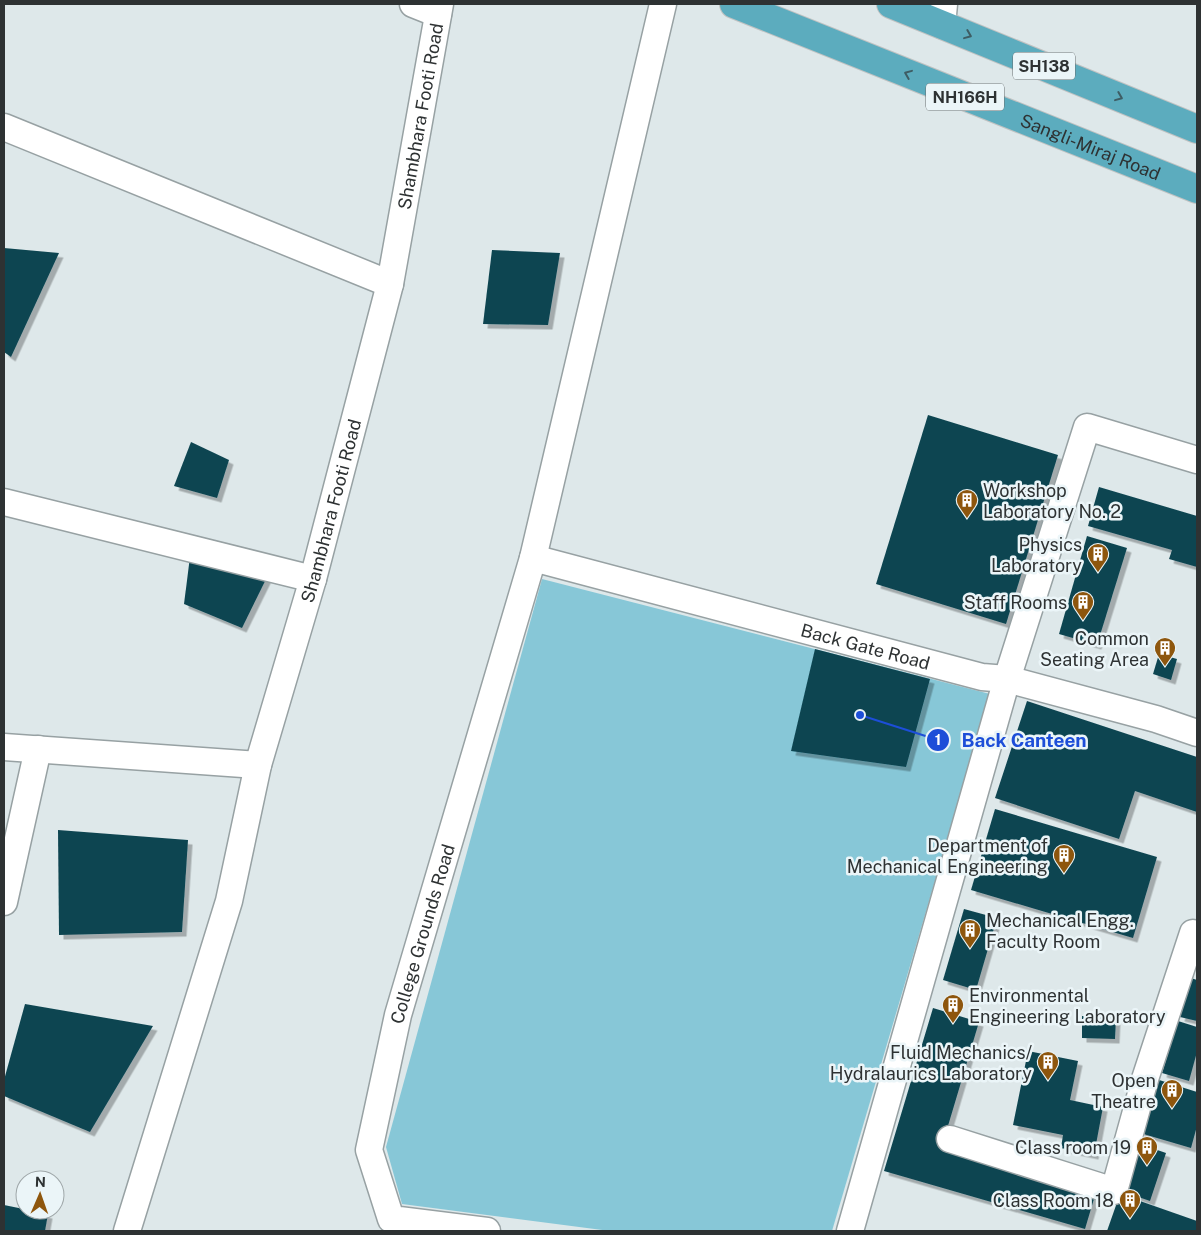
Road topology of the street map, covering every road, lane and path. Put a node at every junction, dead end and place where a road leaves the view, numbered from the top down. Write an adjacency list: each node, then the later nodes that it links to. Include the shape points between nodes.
1 (413, 4): 5 (street)
2 (663, 4): 13 (street)
3 (734, 4): 9 (highway, Sangli-Miraj Road / NH166H, one-way to 3)
4 (890, 4): 6 (highway, SH138)
5 (439, 9): 10 (street, Shambhara Footi Road)
6 (943, 14): 8 (highway, SH138, one-way to 8)
7 (4, 127): 10 (street)
8 (1197, 129)
9 (1197, 189)
10 (390, 284): 14 (street, Shambhara Footi Road)
11 (1197, 460): 15 (street, via 1087,427)
12 (4, 502): 14 (street)
13 (533, 558): 15 (street, Back Gate Road, via 982,677); 24 (street, College Grounds Road, via 398,1015 369,1150 391,1219)
14 (313, 579): 19 (street, Shambhara Footi Road)
15 (1007, 679): 16 (street, Back Gate Road); 25 (street)
16 (1197, 733)
17 (4, 747): 18 (street)
18 (38, 749): 19 (street); 20 (street)
19 (258, 765): 23 (street, Shambhara Footi Road, via 229,901)
20 (4, 902)
21 (1197, 934): 22 (street, via 1193,933 1164,1017 1114,1191)
22 (950, 1139)
23 (127, 1231)
24 (487, 1231)
25 (850, 1231)

